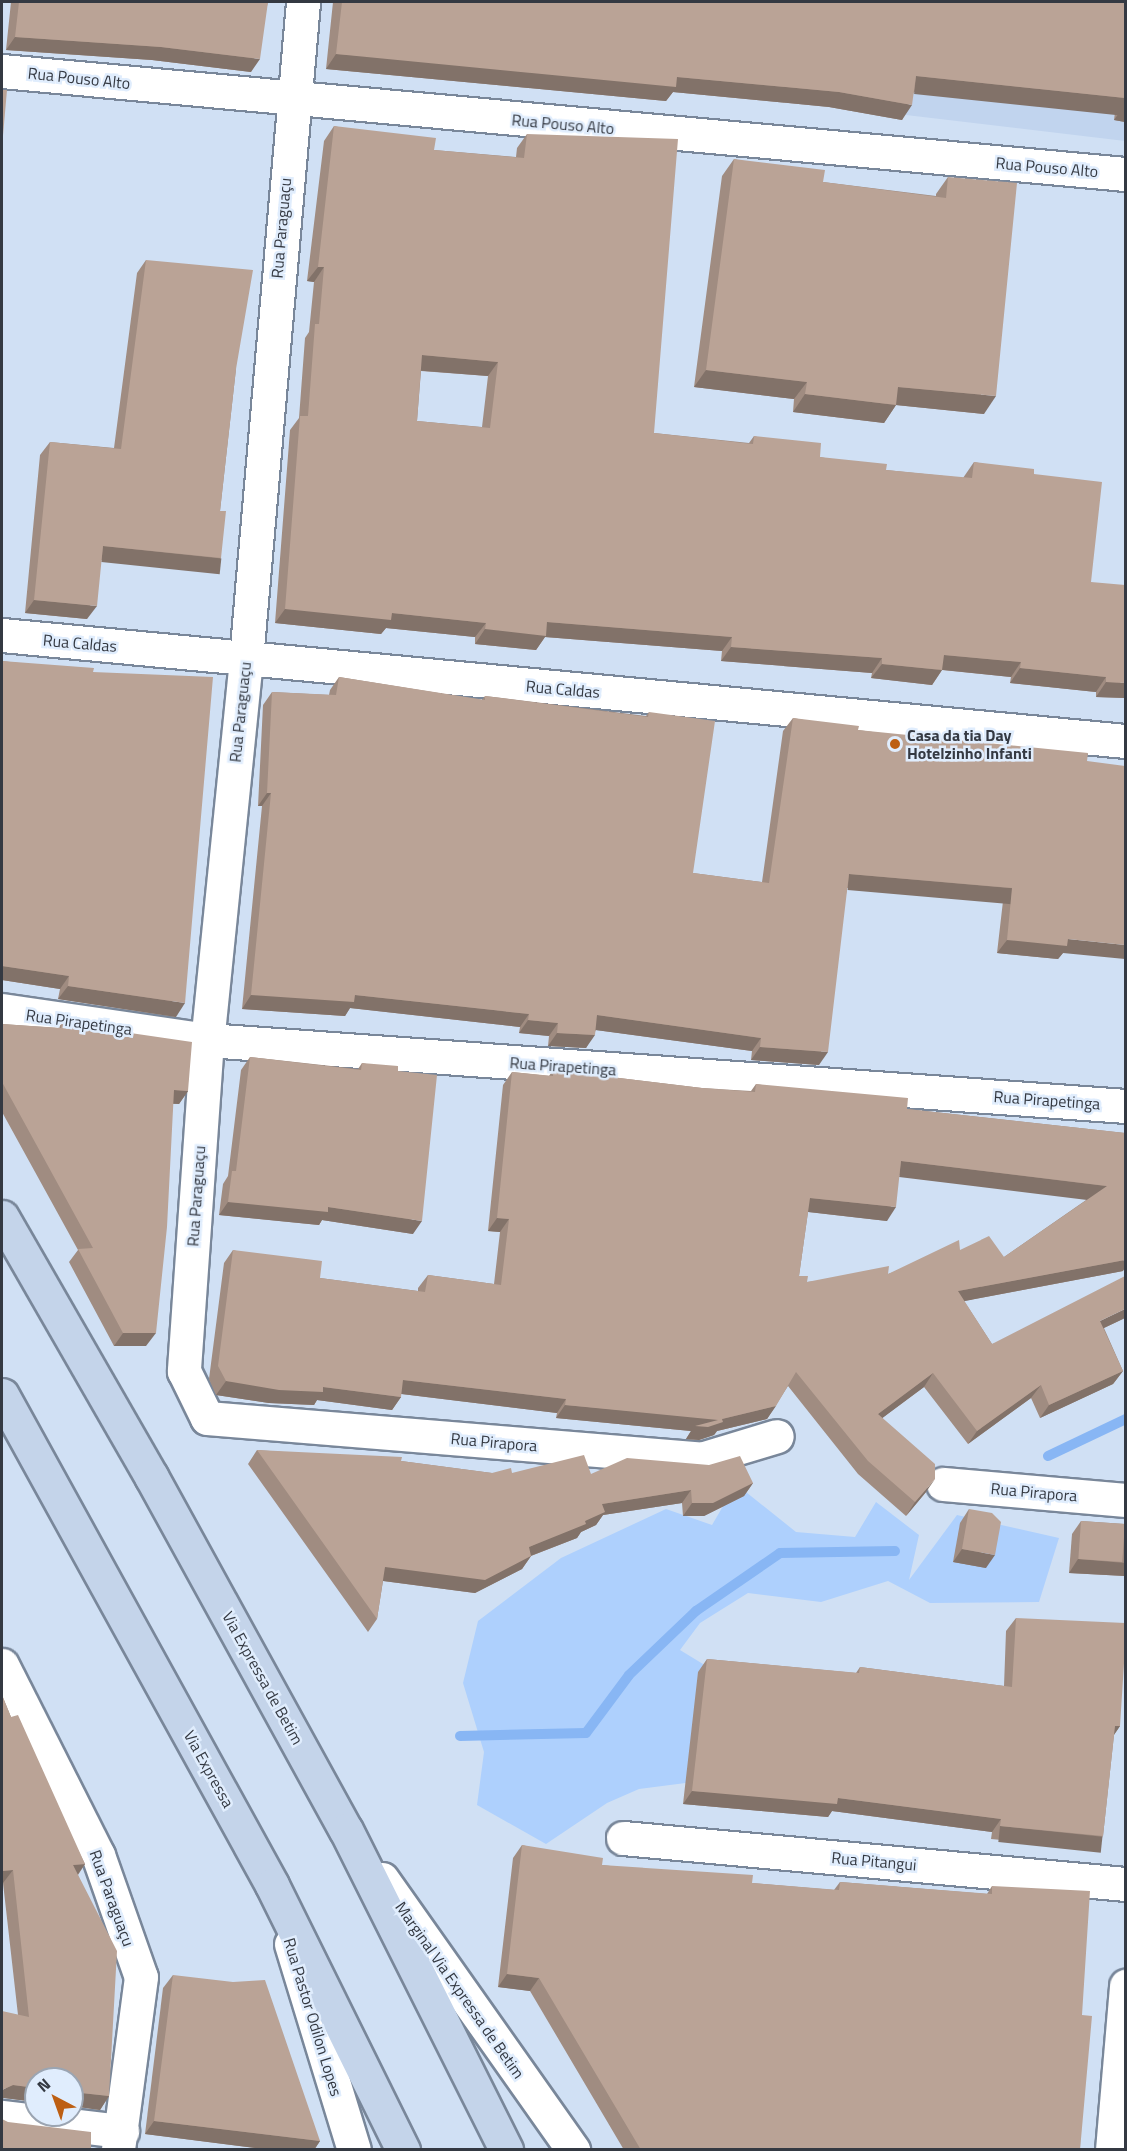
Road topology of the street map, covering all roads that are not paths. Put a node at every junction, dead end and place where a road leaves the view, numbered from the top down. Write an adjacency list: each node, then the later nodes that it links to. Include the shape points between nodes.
1 (303, 2): 3 (street, Rua Paraguaçu)
2 (2, 70): 3 (street, Rua Pouso Alto)
3 (292, 100): 4 (street, Rua Pouso Alto); 6 (street, Rua Paraguaçu)
4 (1125, 174)
5 (2, 635): 6 (street, Rua Caldas)
6 (246, 659): 7 (street, Rua Caldas); 9 (street, Rua Paraguaçu)
7 (1125, 741)
8 (2, 1010): 9 (street, Rua Pirapetinga)
9 (207, 1040): 10 (street, Rua Pirapetinga); 13 (street, Rua Paraguaçu, via 184,1371)
10 (1125, 1106)
11 (2, 1217): 19 (highway, Via Expressa de Betim, via 151,1476)
12 (2, 1395): 22 (highway, Via Expressa)
13 (207, 1418): 14 (street, Rua Pirapora, via 700,1459)
14 (777, 1436)
15 (943, 1484): 16 (street, Rua Pirapora)
16 (1125, 1500)
17 (2, 1665): 18 (street, Rua Paraguaçu)
18 (12, 1709): 25 (street, Rua Paraguaçu, via 98,1855 141,1977)
19 (346, 1830): 28 (highway, Via Expressa de Betim); 29 (street, Marginal Via Expressa de Betim)
20 (623, 1838): 21 (street, Rua Pitangui)
21 (1125, 1884)
22 (272, 1885): 26 (street, Rua Pastor Odilon Lopes); 27 (highway, Via Expressa)
23 (1125, 1986): 30 (street)
24 (2, 2117): 25 (street)
25 (120, 2140)
26 (354, 2150)
27 (403, 2150)
28 (506, 2150)
29 (573, 2150)
30 (1112, 2150)

